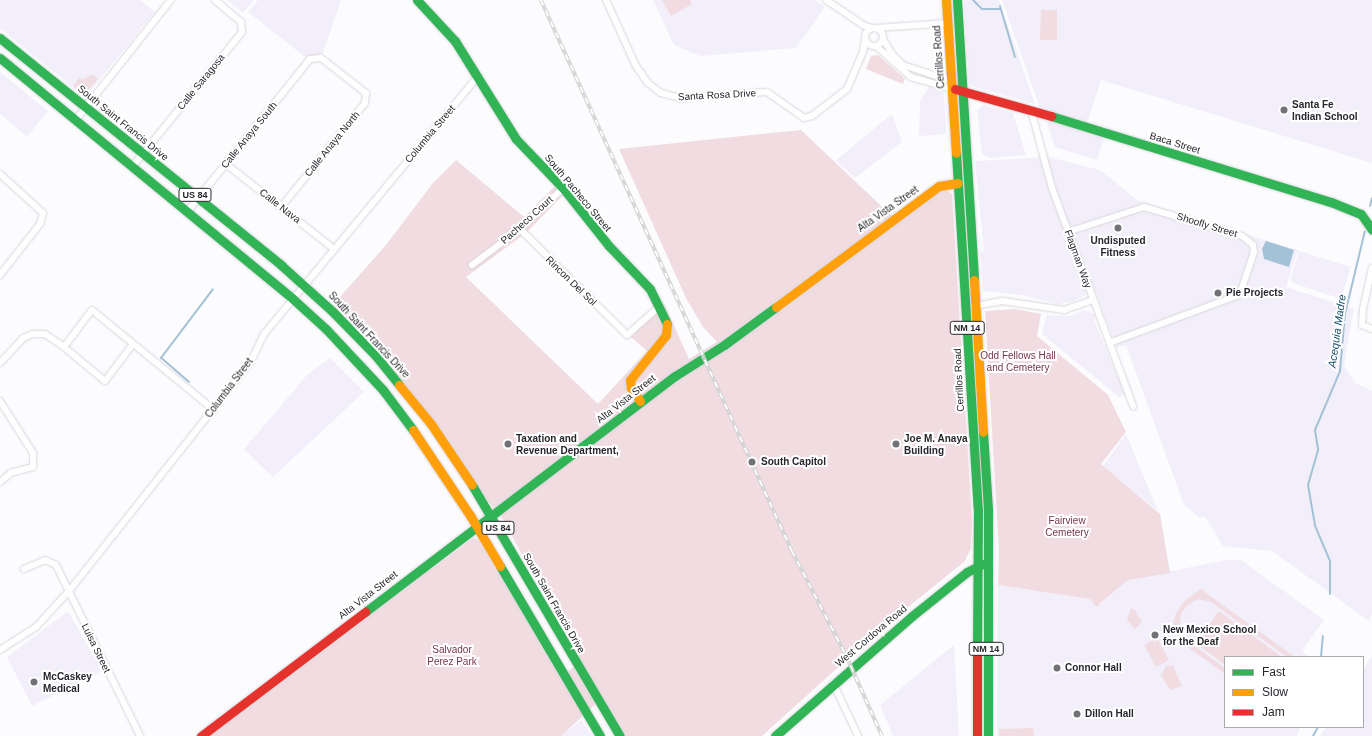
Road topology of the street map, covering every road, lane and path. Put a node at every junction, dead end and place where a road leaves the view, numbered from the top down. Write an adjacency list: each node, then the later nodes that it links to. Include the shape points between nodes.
1 (171, 0): 22 (street)
2 (215, 0): 25 (street, Calle Saragosa, via 241,22 242,32)
3 (417, 0): 19 (main road, South Pacheco Street, via 449,33)
4 (606, 0): 16 (street, Santa Rosa Drive, via 636,66 648,84 661,93 680,98 767,92 804,118 812,116 847,89)
5 (826, 0): 9 (street)
6 (946, 0): 8 (main road, Cerrillos Road / NM 14)
7 (957, 0): 21 (main road, NM 14)
8 (948, 23): 10 (street); 20 (main road, Cerrillos Road / NM 14)
9 (863, 25): 11 (street); 12 (street)
10 (889, 26): 11 (street); 13 (street)
11 (874, 28): 12 (street); 13 (street)
12 (865, 36): 15 (street); 16 (street)
13 (883, 37): 15 (street); 20 (street, via 892,54 903,65)
14 (0, 38): 22 (main road, South Saint Francis Drive / US 84)
15 (874, 46): 16 (street); 20 (street, via 910,77)
16 (863, 52)
17 (0, 58): 24 (main road, US 84)
18 (310, 59): 26 (street, Calle Anaya South); 32 (street, Calle Anaya North, via 321,58 366,93 365,103)
19 (477, 77): 30 (main road, South Pacheco Street, via 516,139); 37 (street, Columbia Street)
20 (952, 85): 21 (main road, Baca Street); 29 (main road, Cerrillos Road / NM 14)
21 (964, 90): 23 (main road, Baca Street); 44 (main road, NM 14)
22 (86, 107): 24 (street); 25 (main road, South Saint Francis Drive / US 84)
23 (1031, 110): 35 (main road, Baca Street, via 1355,210 1366,219); 36 (street, Flagman Way, via 1053,191)
24 (75, 121): 27 (main road, US 84)
25 (143, 153): 27 (street, Calle Saragosa); 31 (main road, South Saint Francis Drive / US 84)
26 (226, 164): 31 (street, Calle Anaya South); 32 (street, Calle Nava)
27 (132, 167): 33 (main road, US 84)
28 (0, 174): 40 (street, via 43,213 40,224)
29 (958, 183): 46 (main road, Cerrillos Road / NM 14); 52 (main road, Alta Vista Street, via 939,186 724,345 687,367)
30 (562, 188): 34 (street, Pacheco Court); 45 (main road, South Pacheco Street, via 609,246 650,289)
31 (199, 198): 33 (street, Calle Anaya South); 41 (main road, South Saint Francis Drive / US 84)
32 (281, 207): 37 (street, Calle Nava)
33 (187, 212): 42 (main road, US 84)
34 (520, 229): 38 (street, Pacheco Court); 45 (street, Rincon Del Sol, via 627,335)
35 (1372, 230)
36 (1068, 232): 43 (street, Flagman Way); 48 (street, Shoofly Street, via 1144,207 1242,236 1253,245 1254,252 1241,291 1236,296)
37 (334, 249): 41 (street, Columbia Street)
38 (472, 266)
39 (1372, 268): 47 (street, via 1362,325)
40 (0, 274)
41 (304, 284): 42 (street, Columbia Street); 57 (main road, South Saint Francis Drive / US 84, via 399,382 449,449)
42 (293, 299): 55 (street, Columbia Street, via 264,334 251,361); 58 (main road, US 84, via 330,333 383,390 435,459)
43 (1093, 300): 44 (street, via 1064,310 1004,300); 48 (street, Flagman Way)
44 (976, 304): 46 (street); 59 (main road, NM 14, via 988,510)
45 (660, 306): 52 (main road, South Pacheco Street, via 667,322 666,335 630,380 631,388)
46 (966, 314): 60 (main road, Cerrillos Road / NM 14, via 978,509)
47 (1372, 329)
48 (1109, 343): 54 (street, Flagman Way)
49 (133, 344): 50 (street, via 92,310); 50 (street, via 105,381); 55 (street)
50 (64, 347): 51 (street, via 45,334 33,334 23,338)
51 (0, 363)
52 (640, 401): 57 (main road, Alta Vista Street, via 583,448)
53 (0, 402): 56 (street, via 34,453 33,467 11,473)
54 (1133, 406)
55 (214, 410): 62 (street, Columbia Street)
56 (0, 482)
57 (490, 515): 58 (main road, Alta Vista Street); 70 (main road, South Saint Francis Drive / US 84)
58 (476, 525): 68 (main road, Alta Vista Street); 69 (main road, US 84)
59 (988, 561): 60 (main road, West Cordova Road); 65 (main road, NM 14)
60 (977, 566): 64 (main road, West Cordova Road, via 912,616); 66 (main road, Cerrillos Road / NM 14)
61 (24, 569): 62 (street, Luisa Street, via 45,560 50,561 58,569)
62 (69, 592): 63 (street, Columbia Street, via 36,627); 67 (street, Luisa Street)
63 (0, 650)
64 (833, 683): 71 (main road, West Cordova Road); 72 (street)
65 (987, 686): 66 (main road); 74 (main road, NM 14)
66 (976, 687): 73 (main road, Cerrillos Road / NM 14)
67 (140, 736)
68 (201, 736)
69 (600, 736)
70 (620, 736)
71 (775, 736)
72 (858, 736)
73 (977, 736)
74 (988, 736)

